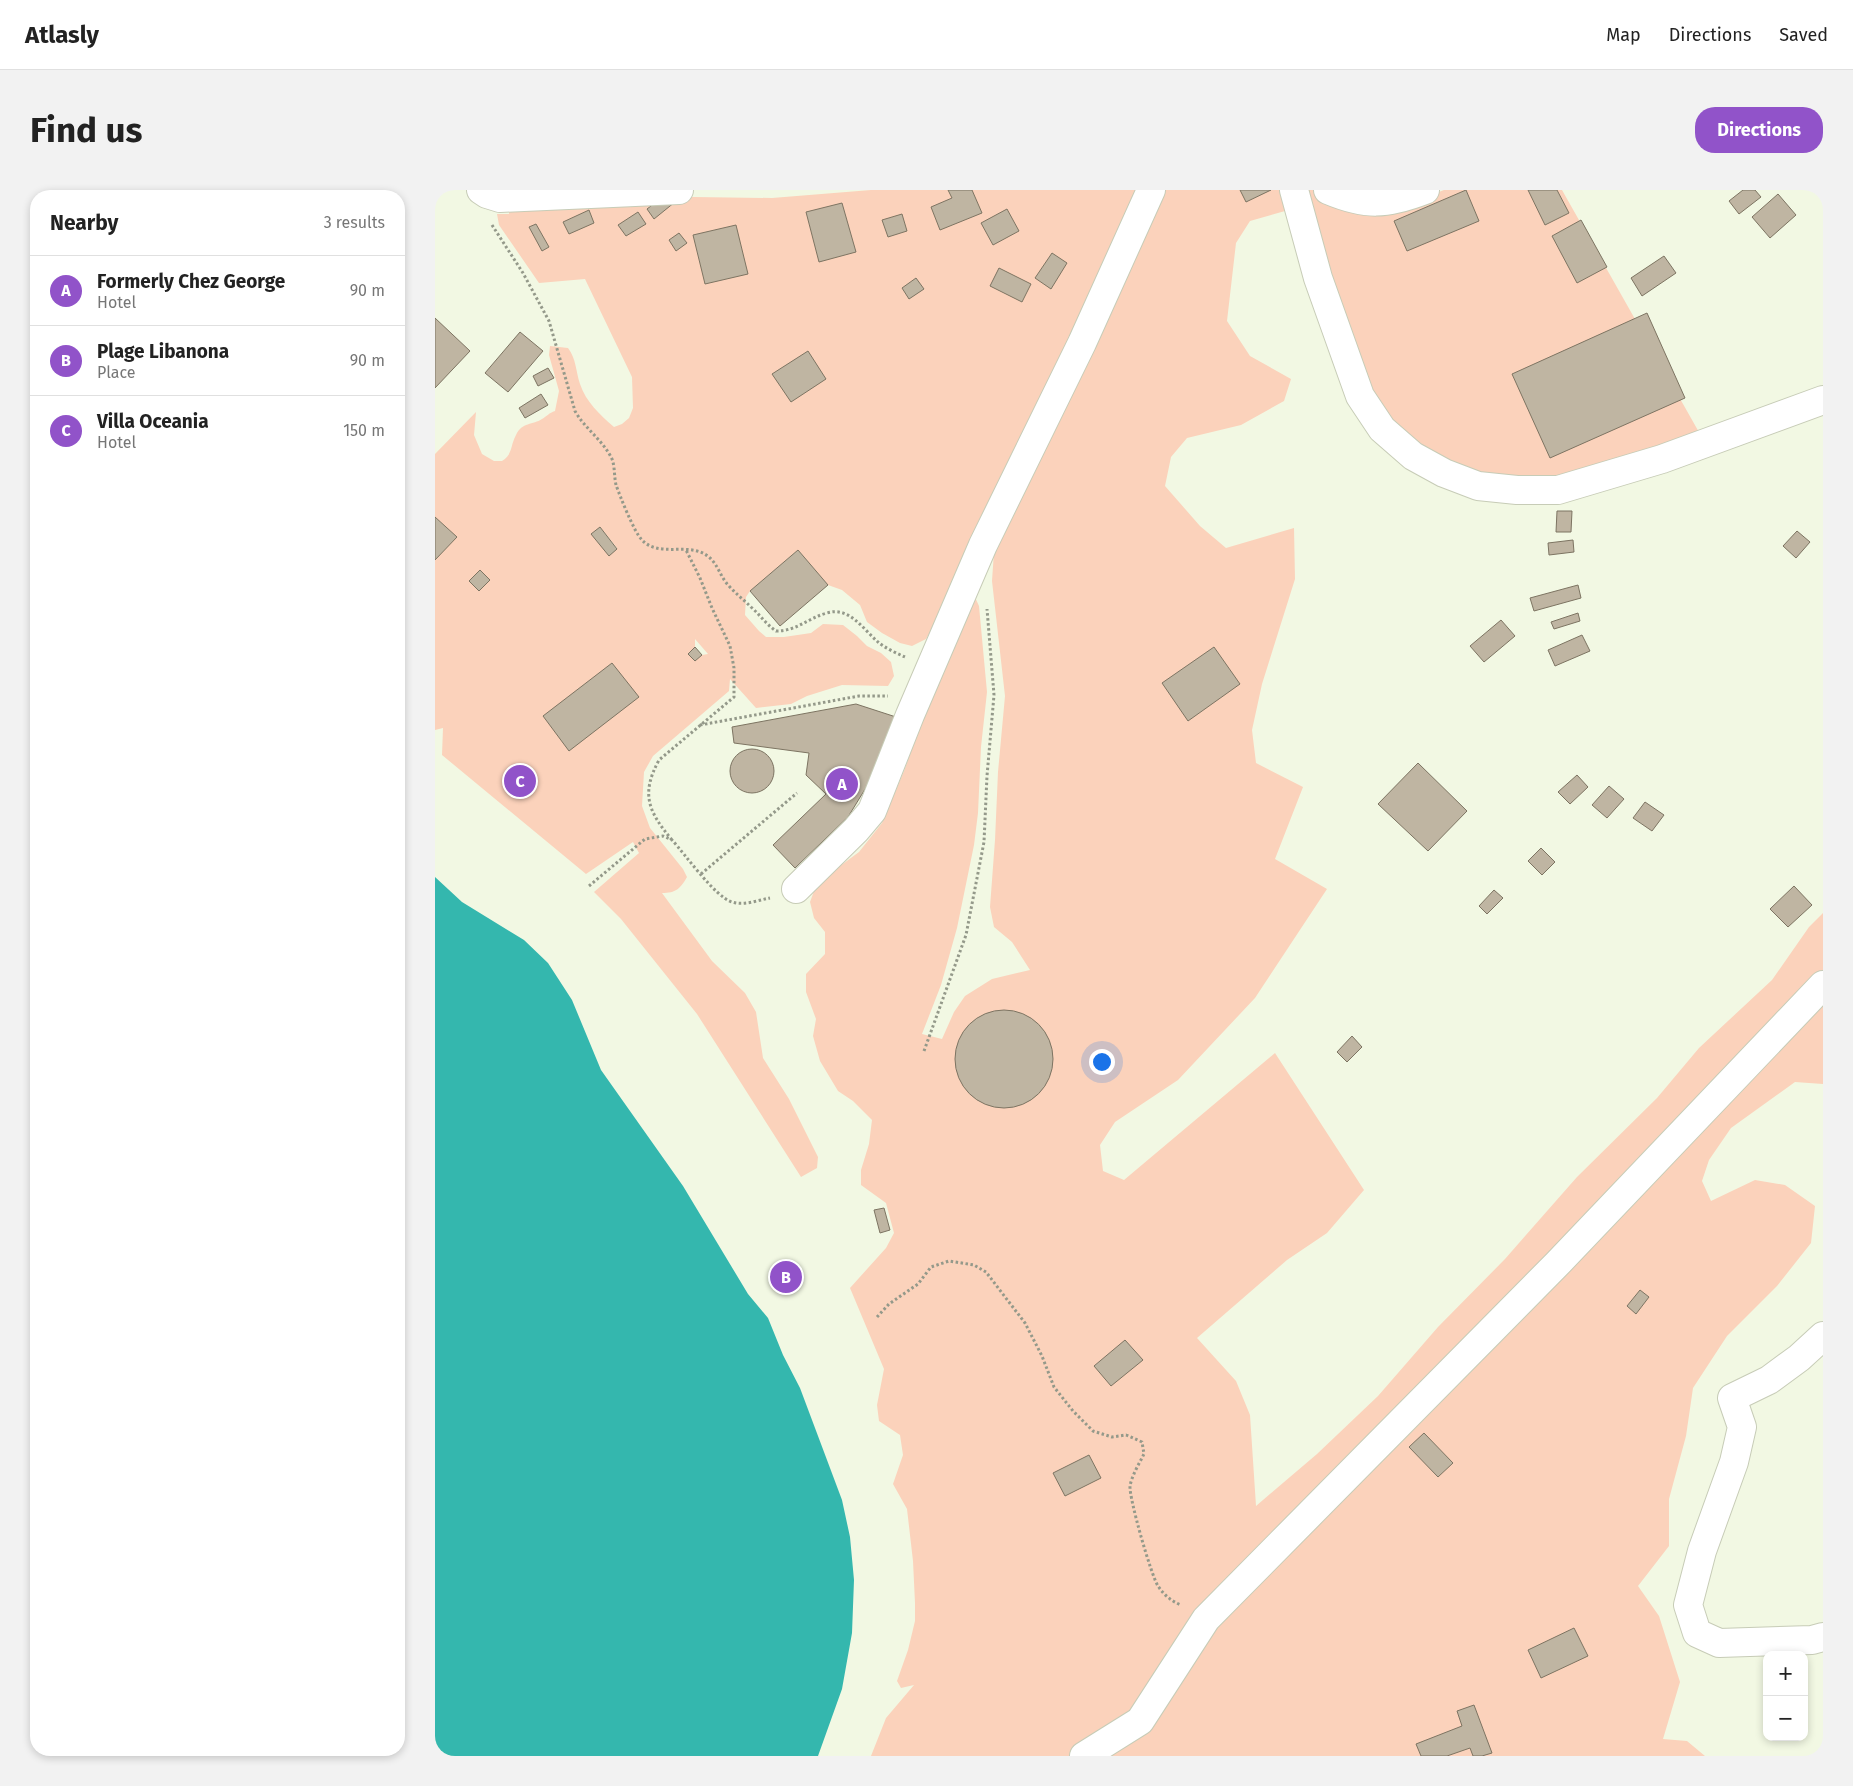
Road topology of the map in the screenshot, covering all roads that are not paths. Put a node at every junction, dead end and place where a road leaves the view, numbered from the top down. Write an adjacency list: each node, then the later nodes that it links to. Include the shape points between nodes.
1 (679, 190): 6 (street, via 500,198)
2 (1151, 190): 8 (street, via 1082,343 983,545 872,811)
3 (1294, 190): 7 (street, via 1318,278 1360,396 1382,429 1413,456 1444,473 1478,486 1558,490 1662,459)
4 (1328, 190): 5 (street, via 1349,199 1373,203 1401,199)
5 (1425, 190)
6 (484, 192)
7 (1823, 400)
8 (796, 889)
9 (1823, 985): 12 (street, via 1557,1264 1206,1619 1140,1721)
10 (1823, 1336): 11 (street, via 1769,1380 1732,1398 1742,1427 1688,1605 1697,1633 1719,1643)
11 (1823, 1637)
12 (1084, 1756)

